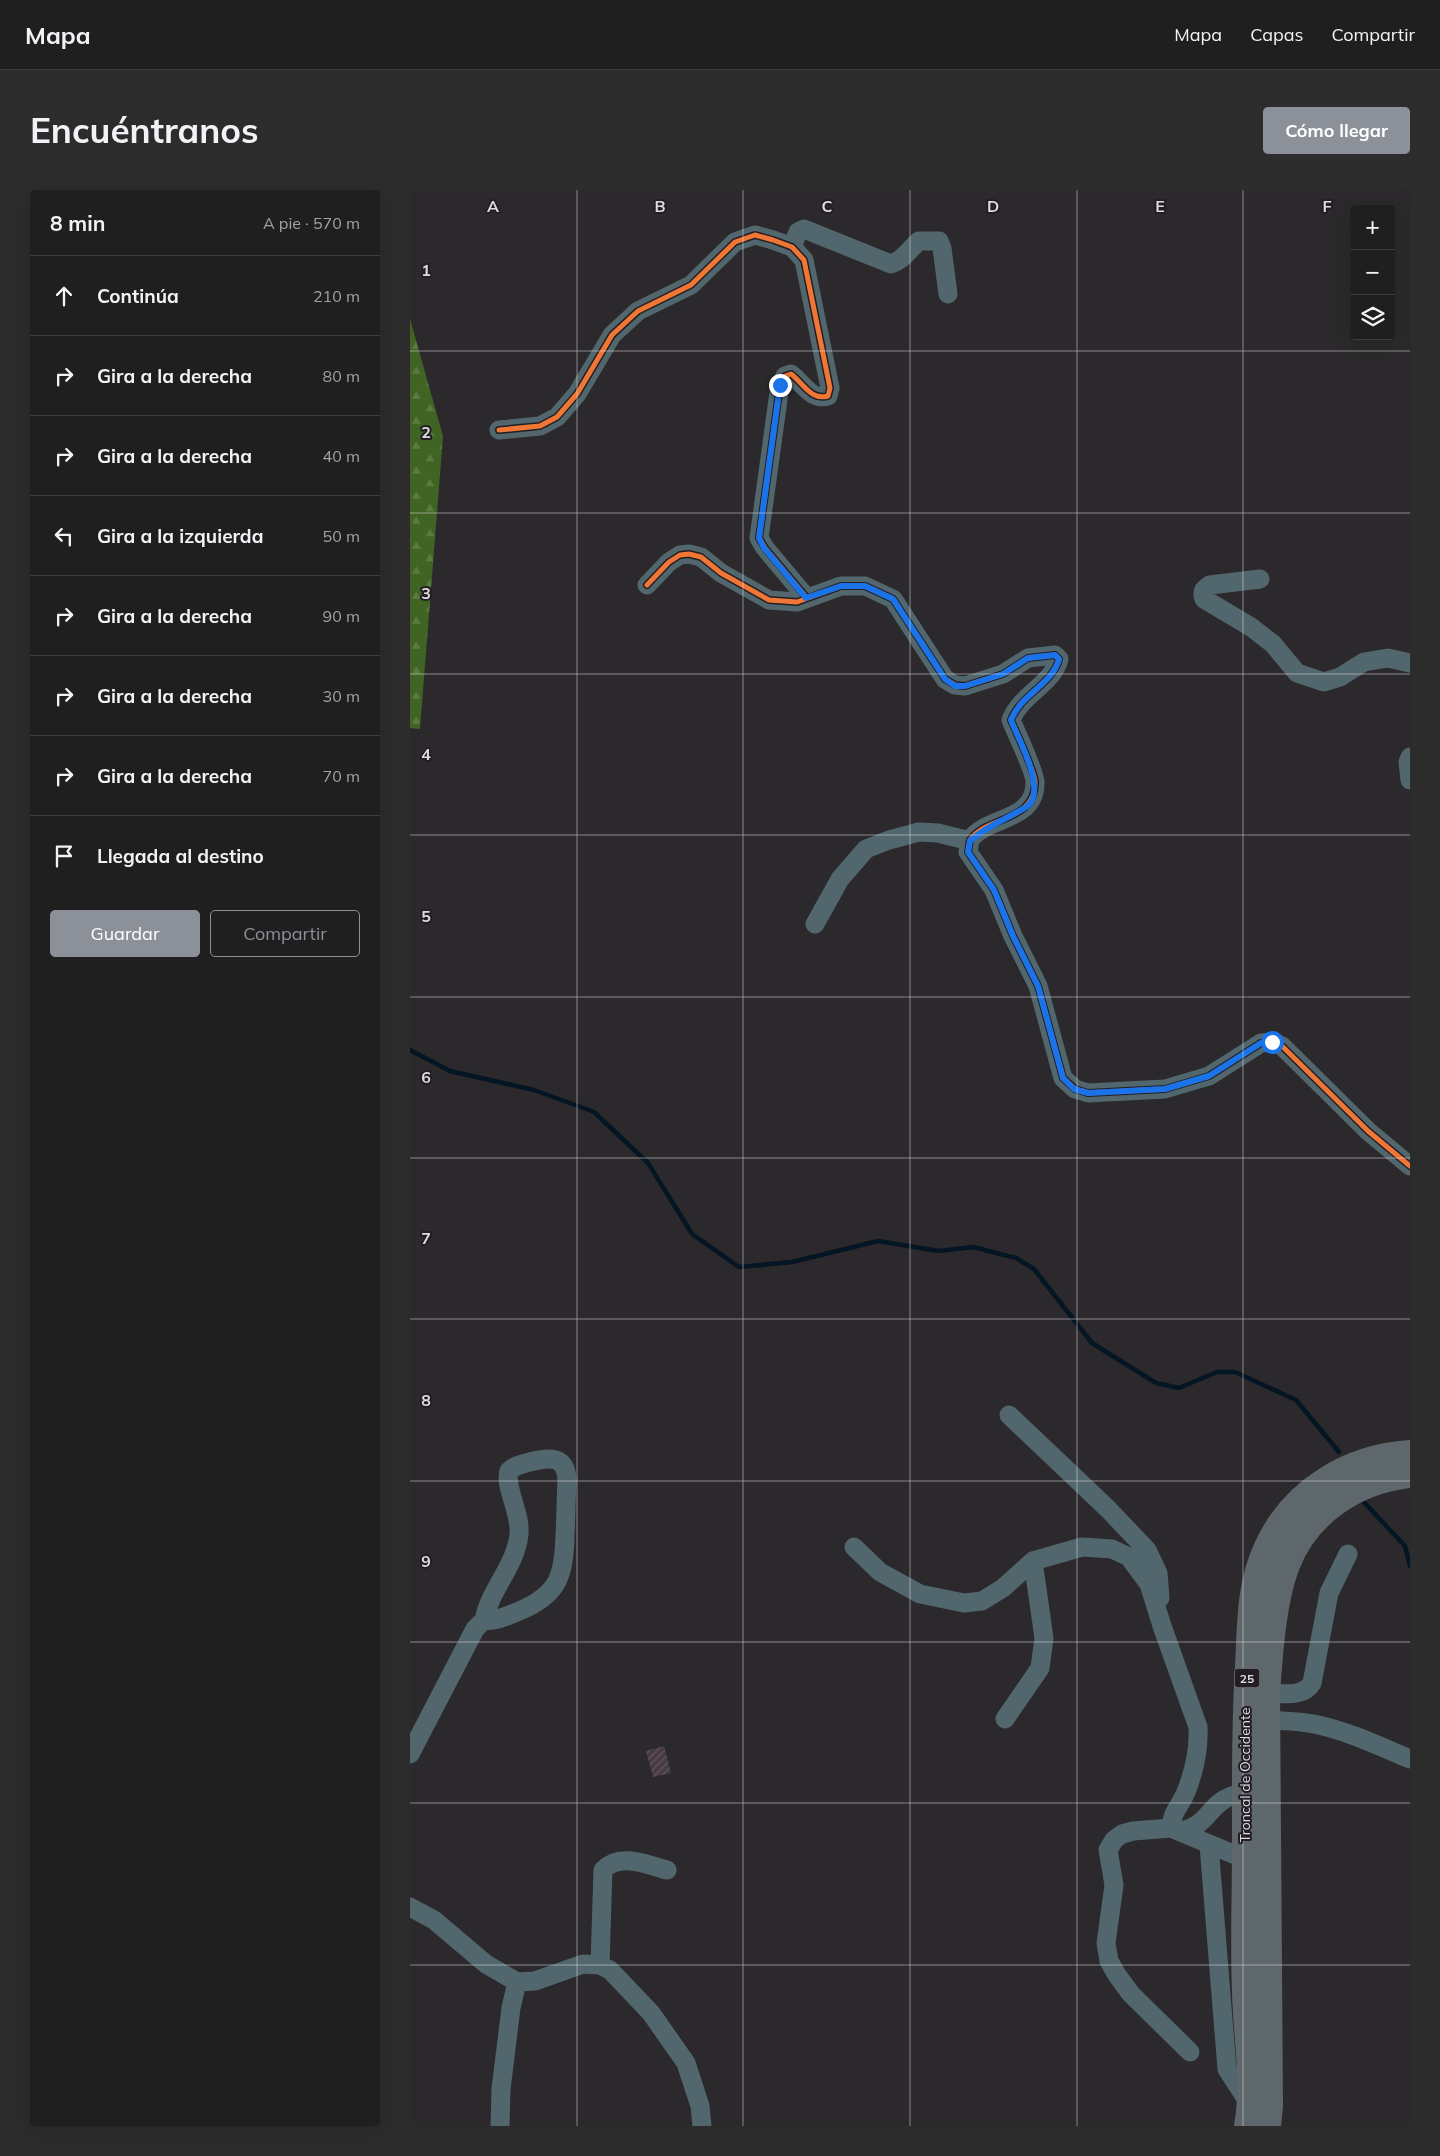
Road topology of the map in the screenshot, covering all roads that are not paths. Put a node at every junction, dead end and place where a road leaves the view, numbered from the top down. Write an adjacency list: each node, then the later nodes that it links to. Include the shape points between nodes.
1 (792, 247): 2 (street, via 798,232 804,229 891,264 901,260 919,241 938,241 942,248); 3 (street, via 755,234 735,242 691,285 638,310 612,335 576,394 557,417 540,426); 6 (street, via 804,260 830,388 828,396 812,395 791,374 785,376 780,385 759,538)
2 (948, 294)
3 (499, 430)
4 (1260, 579): 7 (street, via 1210,584 1202,594 1218,609 1251,627 1273,644 1297,673 1324,682 1340,677 1364,662 1388,658)
5 (647, 585): 6 (street, via 669,562 680,555 690,554 769,600 787,603)
6 (806, 598): 10 (street, via 841,586 865,586 893,599 945,679 955,686 1003,674 1028,658 1048,654 1059,659 1057,670 1016,708 1011,720 1036,780 1029,805 978,833)
7 (1410, 663)
8 (1410, 757): 9 (street)
9 (1410, 780)
10 (970, 841): 11 (street, via 919,832 866,849 840,879); 12 (street, via 968,852 994,890 1038,986 1063,1078 1074,1089 1088,1093 1165,1089 1209,1076 1261,1043 1272,1042 1282,1046 1368,1131)
11 (815, 924)
12 (1410, 1166)
13 (1009, 1415): 20 (street, via 1147,1550 1158,1574)
14 (1410, 1453): 26 (highway, Troncal de Occidente / 25, via 1364,1461 1325,1480 1295,1505 1266,1548 1253,1591 1245,1718)
15 (1410, 1475): 21 (highway, Troncal de Occidente / 25, via 1374,1482 1355,1490 1321,1514 1307,1529 1293,1552 1281,1585)
16 (854, 1547): 18 (street, via 880,1572 920,1594 964,1603 982,1601)
17 (1348, 1554): 21 (street, via 1329,1593 1312,1683 1302,1692)
18 (1033, 1562): 20 (street, via 1082,1547 1112,1549 1129,1557 1149,1584); 22 (street, via 1044,1638 1040,1668)
19 (484, 1620): 19 (street, via 495,1620 531,1606 544,1598 560,1575 564,1561 567,1480 562,1463 556,1460 546,1458 514,1466 509,1471 508,1483 518,1515 519,1536 513,1557 492,1595); 24 (street, via 467,1643)
20 (1162, 1626): 27 (street, via 1198,1727 1199,1741 1186,1793 1173,1815)
21 (1267, 1693): 23 (highway, Troncal de Occidente / 25)
22 (1005, 1718)
23 (1267, 1720): 25 (street, via 1327,1727); 38 (highway, Troncal de Occidente / 25)
24 (410, 1754)
25 (1410, 1759)
26 (1245, 1794): 27 (street, via 1229,1796 1198,1825); 29 (highway, Troncal de Occidente / 25)
27 (1176, 1830): 28 (street); 34 (street, via 1134,1831 1114,1840 1108,1850 1114,1885 1106,1943 1109,1961 1126,1988)
28 (1209, 1845): 29 (street); 35 (street, via 1227,2069)
29 (1245, 1859): 35 (highway, Troncal de Occidente / 25)
30 (667, 1870): 32 (street, via 628,1860 608,1864 603,1870)
31 (410, 1907): 33 (street, via 434,1920 486,1964)
32 (600, 1965): 33 (street, via 583,1964 535,1981); 37 (street, via 617,1976 651,2013 686,2063 700,2106)
33 (517, 1982): 36 (street, via 501,2089)
34 (1190, 2052)
35 (1248, 2114)
36 (500, 2126)
37 (702, 2126)
38 (1268, 2126)

